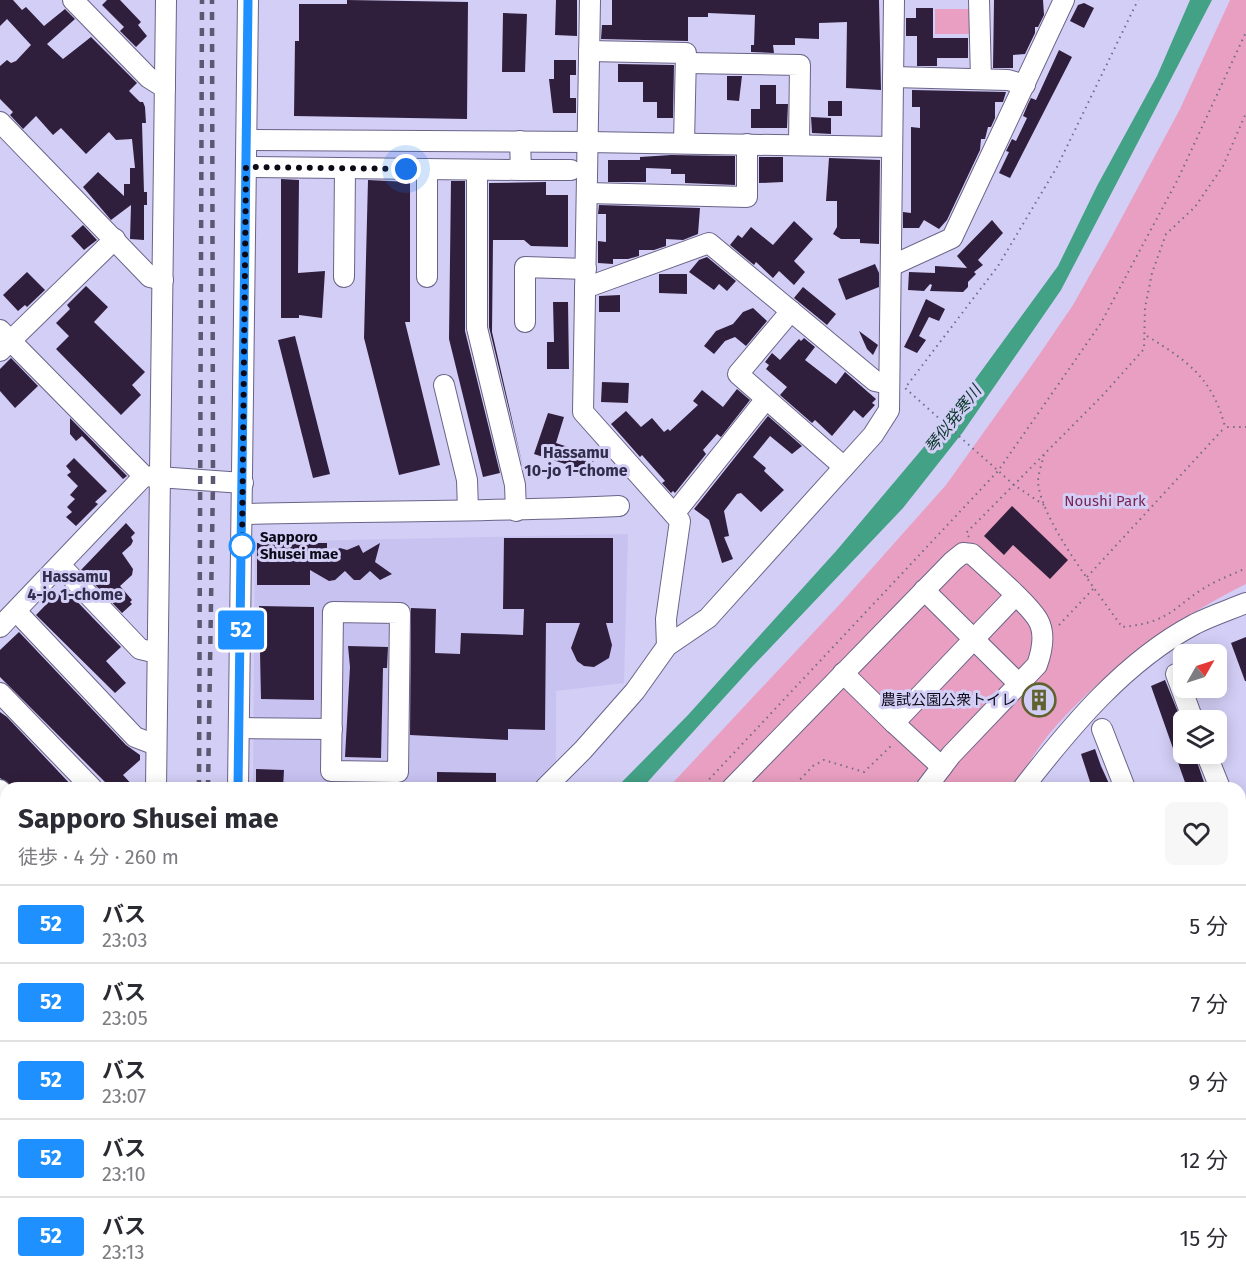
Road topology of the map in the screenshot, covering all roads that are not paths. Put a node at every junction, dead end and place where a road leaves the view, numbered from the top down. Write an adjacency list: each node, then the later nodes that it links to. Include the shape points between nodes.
1 (73, 0): 13 (street, via 149,78)
2 (166, 0): 13 (street)
3 (248, 0): 15 (street)
4 (590, 0): 8 (street)
5 (894, 0): 10 (street)
6 (980, 0): 11 (street)
7 (1064, 0): 12 (street)
8 (590, 51): 9 (street, via 686,53); 17 (street)
9 (686, 63): 18 (street); 20 (street, via 800,65)
10 (893, 77): 11 (street); 21 (street)
11 (981, 79): 12 (street)
12 (1025, 85): 30 (street, via 952,238)
13 (165, 88): 34 (street)
14 (0, 122): 29 (street)
15 (247, 140): 16 (street); 22 (street)
16 (520, 141): 17 (street); 26 (street)
17 (588, 142): 18 (street); 28 (street)
18 (684, 143): 19 (street)
19 (747, 144): 20 (street); 28 (street, via 747,197)
20 (799, 145): 21 (street)
21 (892, 147): 30 (street)
22 (246, 167): 23 (street); 43 (street)
23 (345, 168): 24 (street); 31 (street)
24 (426, 169): 25 (street); 32 (street)
25 (477, 170): 26 (street); 46 (street, via 477,328 515,485)
26 (521, 170): 27 (street)
27 (571, 170)
28 (587, 194): 33 (street)
29 (115, 239): 34 (street, via 150,277); 37 (street)
30 (891, 266): 38 (street)
31 (344, 277)
32 (427, 277)
33 (585, 279): 35 (street, via 709,243); 36 (street, via 525,267); 48 (street, via 583,412)
34 (163, 280): 42 (street)
35 (791, 311): 38 (street, via 875,381); 40 (street, via 738,374)
36 (525, 322)
37 (4, 341): 42 (street)
38 (890, 384): 41 (street, via 889,411)
39 (444, 385): 45 (street, via 467,480)
40 (766, 399): 41 (street); 48 (street)
41 (844, 467): 56 (street, via 708,618)
42 (152, 477): 43 (street); 49 (street); 57 (street)
43 (243, 483): 47 (street)
44 (619, 506): 46 (street)
45 (468, 510): 46 (street); 47 (street)
46 (516, 511)
47 (242, 514): 61 (street)
48 (674, 514): 56 (street, via 680,521 666,619)
49 (60, 565): 53 (street); 57 (street, via 140,649)
50 (924, 590): 51 (street, via 963,553 972,554); 55 (street); 58 (street)
51 (1015, 596): 55 (street); 59 (street, via 1038,620 1042,635 1037,665)
52 (1246, 603): 74 (street, via 1195,625 1141,661 1091,706)
53 (16, 611): 54 (street); 65 (street, via 135,737)
54 (0, 627)
55 (974, 639): 59 (street); 64 (street)
56 (667, 646): 71 (street, via 635,691)
57 (157, 653): 65 (street)
58 (843, 674): 64 (street); 72 (street)
59 (1019, 684): 67 (street)
60 (0, 693): 68 (street)
61 (239, 728): 62 (street); 70 (street)
62 (332, 729): 62 (street, via 331,771 398,772 400,613 333,612)
63 (1102, 729): 75 (street)
64 (896, 731): 67 (street)
65 (156, 745): 69 (street)
66 (1210, 764): 76 (street)
67 (942, 767): 73 (street)
68 (86, 782)
69 (156, 782)
70 (238, 782)
71 (551, 782)
72 (738, 782)
73 (931, 782)
74 (1028, 782)
75 (1123, 782)
76 (1218, 782)

